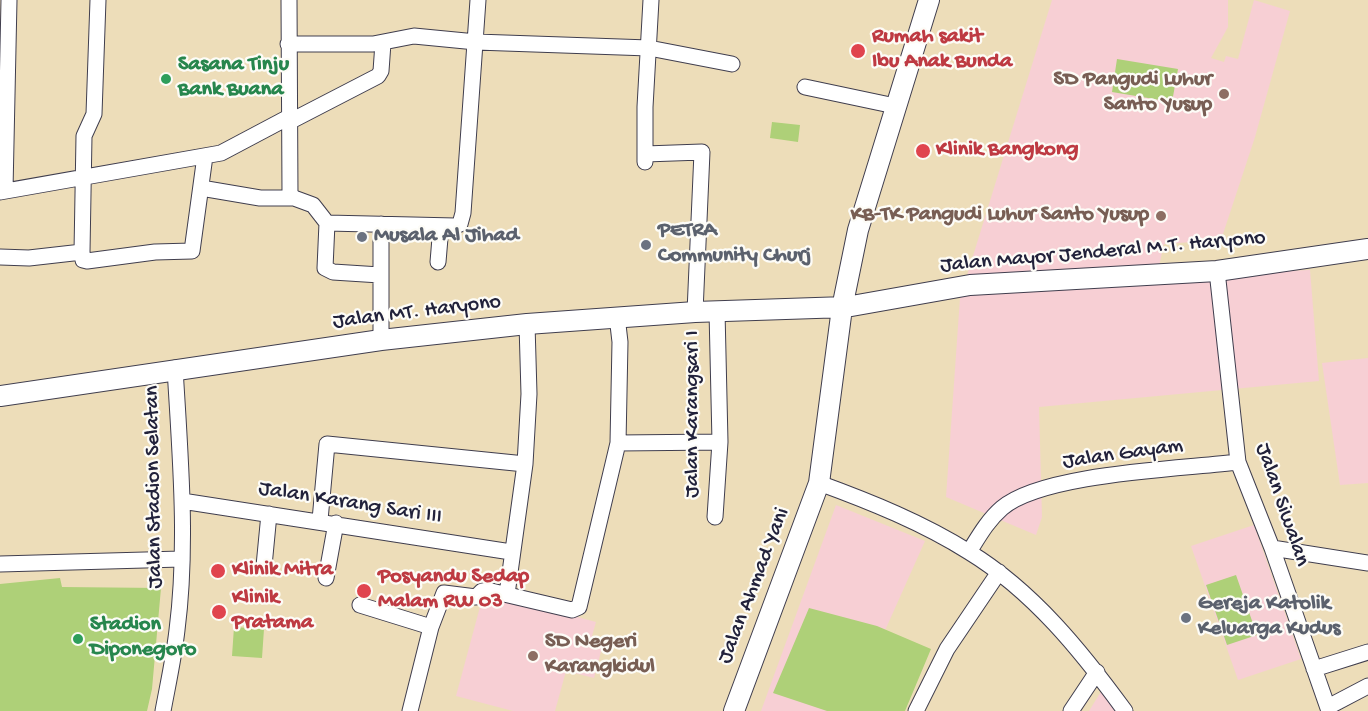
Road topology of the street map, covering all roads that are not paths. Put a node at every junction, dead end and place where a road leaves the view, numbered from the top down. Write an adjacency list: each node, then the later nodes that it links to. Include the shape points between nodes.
1 (9, 0): 12 (street)
2 (98, 0): 17 (street, via 94,114 84,132)
3 (288, 0): 9 (street)
4 (478, 0): 7 (street)
5 (651, 0): 10 (street)
6 (929, 0): 14 (main road, Jalan Ahmad Yani)
7 (476, 42): 8 (street, via 414,36); 10 (street); 23 (street, via 463,213 460,224)
8 (383, 43): 9 (street); 15 (street, via 378,76)
9 (288, 44): 15 (street)
10 (649, 48): 11 (street); 32 (street, via 645,159 702,152)
11 (732, 64)
12 (5, 69): 19 (street)
13 (805, 87): 14 (street)
14 (895, 106): 30 (main road, Jalan Ahmad Yani, via 858,230)
15 (288, 119): 16 (street, via 221,153); 20 (street, via 289,189)
16 (205, 156): 17 (street); 18 (street)
17 (83, 178): 19 (street); 25 (street)
18 (201, 188): 20 (street, via 260,198); 25 (street, via 192,251 87,261 83,260)
19 (3, 191)
20 (294, 198): 21 (street, via 313,205)
21 (327, 223): 22 (street); 29 (street, via 325,268)
22 (381, 224): 23 (street); 29 (street)
23 (441, 226): 27 (street)
24 (1368, 249): 28 (main road, Jalan Mayor Jenderal M.T. Haryono)
25 (82, 252): 26 (street)
26 (0, 258)
27 (438, 262)
28 (1217, 271): 30 (main road, Jalan Mayor Jenderal M.T. Haryono, via 981,284); 40 (street, Jalan Siwalan)
29 (380, 275): 35 (street)
30 (842, 308): 31 (main road, Jalan MT. Haryono); 42 (main road, Jalan Ahmad Yani)
31 (717, 311): 32 (main road, Jalan MT. Haryono); 38 (street, Jalan Karangsari I)
32 (695, 312): 33 (main road, Jalan MT. Haryono)
33 (617, 316): 34 (main road, Jalan MT. Haryono); 39 (street)
34 (527, 324): 35 (main road, Jalan MT. Haryono); 41 (street)
35 (381, 340): 36 (main road, Jalan MT. Haryono)
36 (175, 368): 37 (main road, Jalan MT. Haryono); 43 (street, Jalan Stadion Selatan)
37 (0, 396)
38 (720, 442): 39 (street); 45 (street, Jalan Karangsari I)
39 (618, 443): 57 (street, via 579,607 572,610)
40 (1238, 462): 48 (street, Jalan Siwalan); 50 (street, Jalan Gayam, via 1087,478 1020,496 988,522)
41 (525, 464): 46 (street, via 327,444); 49 (street)
42 (820, 481): 50 (street, via 877,504); 67 (main road, Jalan Ahmad Yani)
43 (182, 501): 44 (street, Jalan Karang Sari III); 51 (street, Jalan Stadion Selatan)
44 (269, 513): 46 (street, Jalan Karang Sari III); 54 (street)
45 (715, 517)
46 (320, 520): 47 (street, Jalan Karang Sari III)
47 (336, 523): 49 (street, Jalan Karang Sari III); 56 (street)
48 (1272, 548): 52 (street); 61 (street, Jalan Siwalan)
49 (511, 552): 57 (street)
50 (969, 552): 55 (street)
51 (181, 559): 53 (street); 65 (street, Jalan Stadion Selatan, via 178,629)
52 (1368, 563)
53 (0, 564)
54 (264, 566)
55 (999, 572): 62 (street, via 1047,615); 68 (street, via 947,649)
56 (326, 578)
57 (507, 594): 59 (street, via 484,590 476,597 444,593)
58 (360, 605): 59 (street)
59 (432, 627): 66 (street)
60 (1368, 652): 61 (street)
61 (1314, 669): 64 (street, Jalan Siwalan)
62 (1097, 672): 69 (street); 70 (street)
63 (1368, 686): 64 (street)
64 (1328, 709)
65 (163, 711)
66 (410, 711)
67 (734, 711)
68 (916, 711)
69 (1071, 711)
70 (1125, 711)

